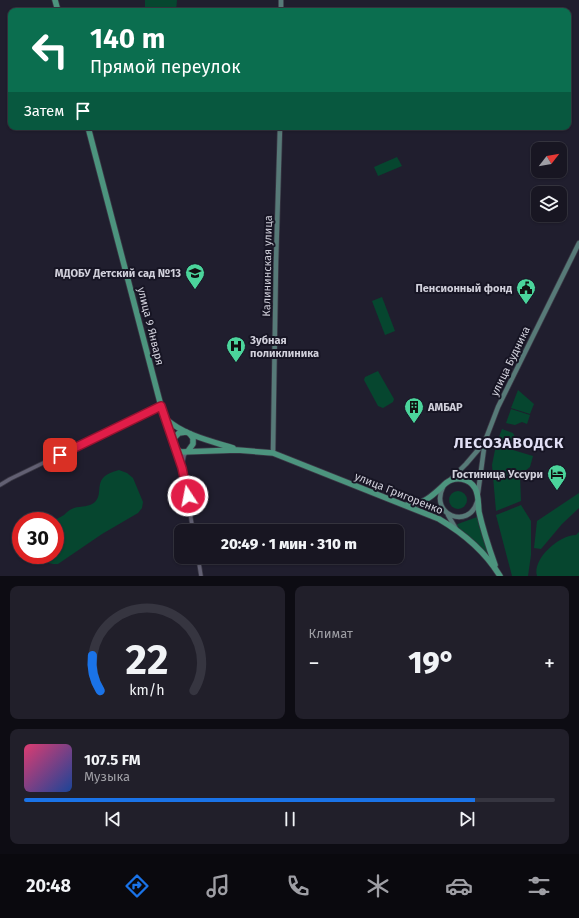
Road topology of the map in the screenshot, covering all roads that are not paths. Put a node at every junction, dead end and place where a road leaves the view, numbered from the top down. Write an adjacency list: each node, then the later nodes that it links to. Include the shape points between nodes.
1 (89, 130): 4 (main road, улица 9 Января)
2 (280, 130): 11 (main road, Калининская улица)
3 (579, 243): 7 (main road, улица Будника, via 498,407)
4 (161, 406): 5 (main road, улица 9 Января); 14 (street)
5 (166, 419): 6 (main road); 8 (main road, улица 9 Января)
6 (188, 433): 8 (main road, via 176,435); 9 (main road); 10 (main road, via 193,438 193,444)
7 (485, 441): 13 (main road); 16 (main road, улица Будника)
8 (174, 445): 10 (main road, via 181,452); 12 (street, улица 9 Января)
9 (237, 450): 10 (main road); 11 (main road, улица Григоренко)
10 (187, 451): 12 (street)
11 (273, 453): 17 (main road, улица Григоренко)
12 (182, 468): 20 (street, улица 9 Января)
13 (448, 482): 15 (main road); 16 (main road, via 459,478 471,483)
14 (0, 485)
15 (443, 487): 17 (main road, via 424,501); 18 (main road, via 440,492 440,505)
16 (478, 497): 18 (main road, via 476,506 467,516 454,517); 23 (main road, улица Будника, via 480,517)
17 (405, 505): 19 (main road, улица Григоренко)
18 (448, 514): 19 (main road); 21 (main road)
19 (436, 518): 21 (main road, улица Григоренко)
20 (192, 524)
21 (457, 530): 23 (main road, улица Григоренко)
22 (199, 564): 24 (street)
23 (495, 567): 25 (main road, улица Григоренко)
24 (201, 576)
25 (500, 576)

